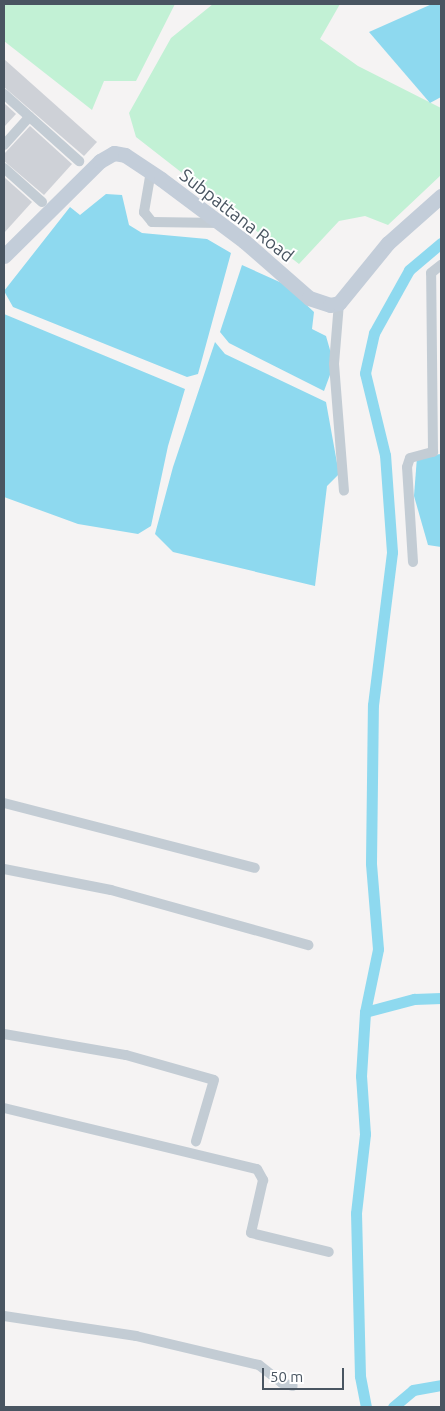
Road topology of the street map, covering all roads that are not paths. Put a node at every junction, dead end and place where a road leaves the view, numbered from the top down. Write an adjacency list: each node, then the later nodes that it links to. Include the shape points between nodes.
1 (4, 94): 2 (street)
2 (29, 116): 3 (street); 4 (street)
3 (4, 145)
4 (78, 161)
5 (4, 168): 8 (street)
6 (150, 171): 9 (street, Subpattana Road); 9 (street, via 144,212 152,222); 10 (street, Subpattana Road, via 125,155 106,155)
7 (441, 196): 12 (street, via 388,243)
8 (42, 202)
9 (221, 223): 12 (street, Subpattana Road, via 309,298 321,304)
10 (6, 249)
11 (441, 265): 14 (street, via 431,273 433,452 410,458 407,466)
12 (339, 303): 13 (street, via 334,364 343,442)
13 (344, 491)
14 (413, 562)
15 (4, 803): 16 (street)
16 (255, 868)
17 (4, 869): 18 (street, via 111,890)
18 (308, 945)
19 (4, 1034): 21 (street, via 117,1053 214,1080)
20 (4, 1108): 22 (street, via 256,1169 263,1180 251,1233)
21 (196, 1141)
22 (329, 1252)
23 (4, 1316): 24 (street, via 136,1336 260,1365 282,1383)
24 (293, 1386)

